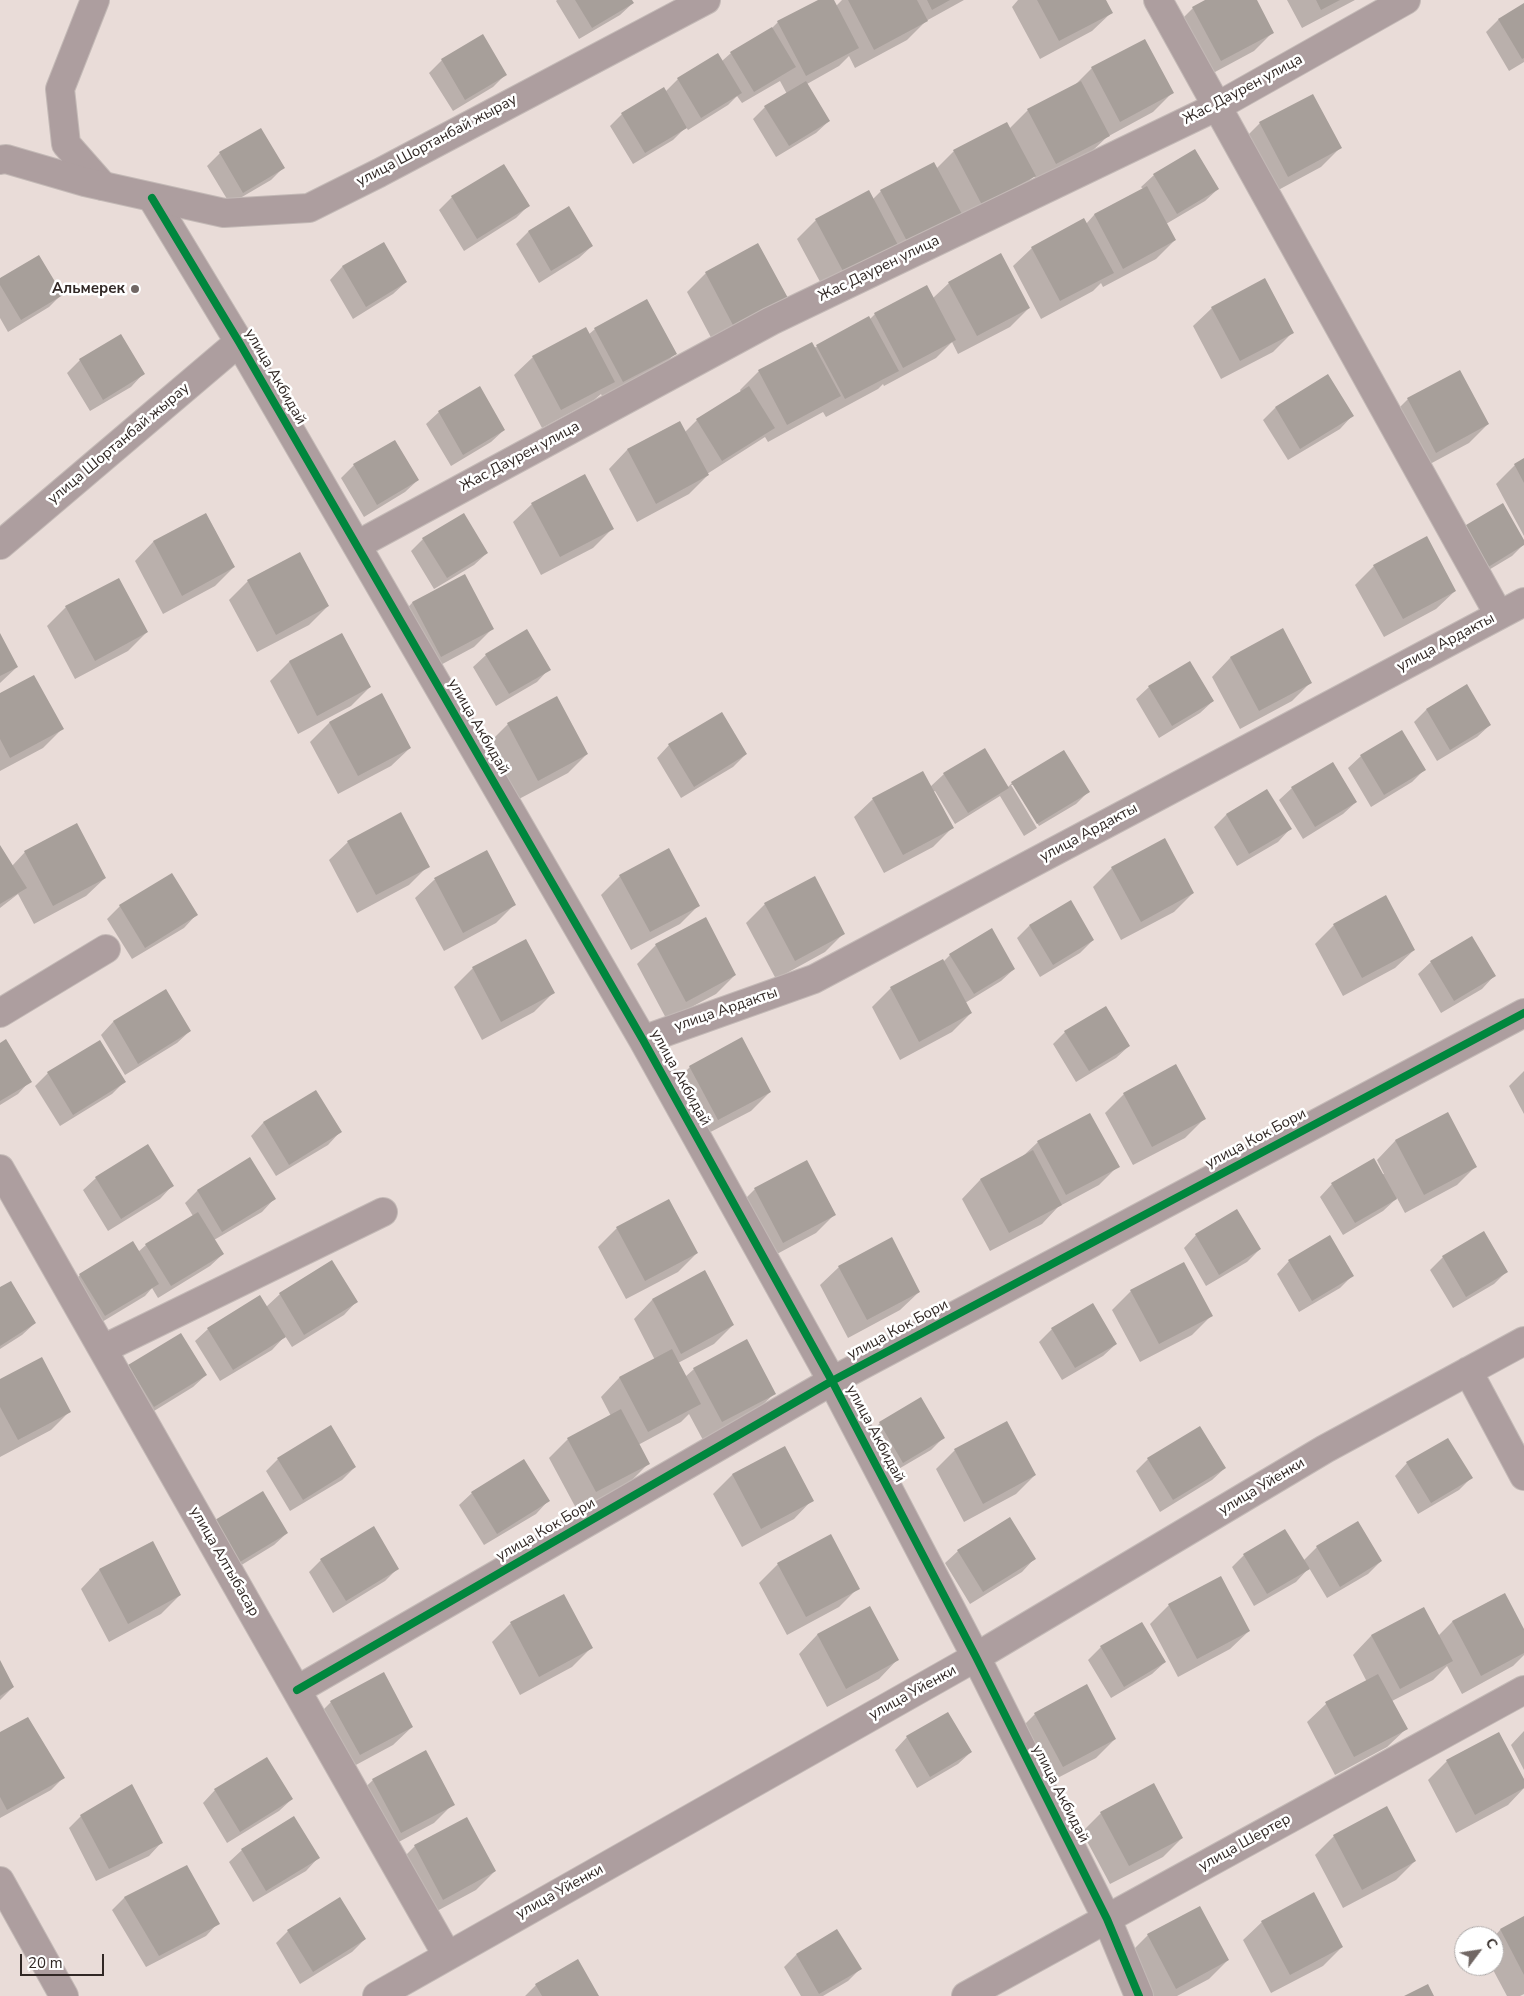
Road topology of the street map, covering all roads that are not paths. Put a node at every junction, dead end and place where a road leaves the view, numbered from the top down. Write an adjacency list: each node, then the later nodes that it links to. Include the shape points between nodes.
1 (95, 0): 7 (street, via 60,89 66,144)
2 (706, 0): 8 (street, улица Шортанбай жырау, via 309,208 224,213)
3 (1158, 0): 5 (street)
4 (1406, 0): 5 (street, Жас Даурен улица)
5 (1218, 106): 11 (street, Жас Даурен улица, via 771,321); 13 (street)
6 (0, 160): 7 (street, улица Шортанбай жырау)
7 (103, 186): 8 (street, улица Шортанбай жырау)
8 (152, 198): 9 (street, улица Акбидай)
9 (239, 342): 10 (street, улица Шортанбай жырау); 11 (street, улица Акбидай)
10 (0, 545)
11 (357, 545): 17 (street, улица Акбидай)
12 (1524, 602): 13 (street, улица Ардакты)
13 (1499, 615): 17 (street, улица Ардакты, via 814,979)
14 (106, 949): 15 (street)
15 (0, 1013)
16 (1524, 1013): 23 (street, улица Кок Бори)
17 (643, 1040): 23 (street, улица Акбидай)
18 (0, 1169): 21 (street, улица Алтыбасар)
19 (383, 1212): 21 (street)
20 (1524, 1341): 22 (street, улица Уйенки)
21 (102, 1349): 26 (street, улица Алтыбасар)
22 (1468, 1371): 24 (street); 25 (street, улица Уйенки, via 1325,1449)
23 (832, 1381): 25 (street, улица Акбидай); 26 (street, улица Кок Бори)
24 (1524, 1476)
25 (976, 1657): 29 (street, улица Акбидай); 30 (street, улица Уйенки)
26 (297, 1690): 30 (street, улица Алтыбасар)
27 (1524, 1690): 29 (street, улица Шертер)
28 (0, 1882): 31 (street)
29 (1107, 1919): 33 (street, улица Шертер); 34 (street, улица Акбидай)
30 (447, 1955): 32 (street, улица Уйенки)
31 (64, 1996)
32 (377, 1996)
33 (966, 1996)
34 (1139, 1996)

